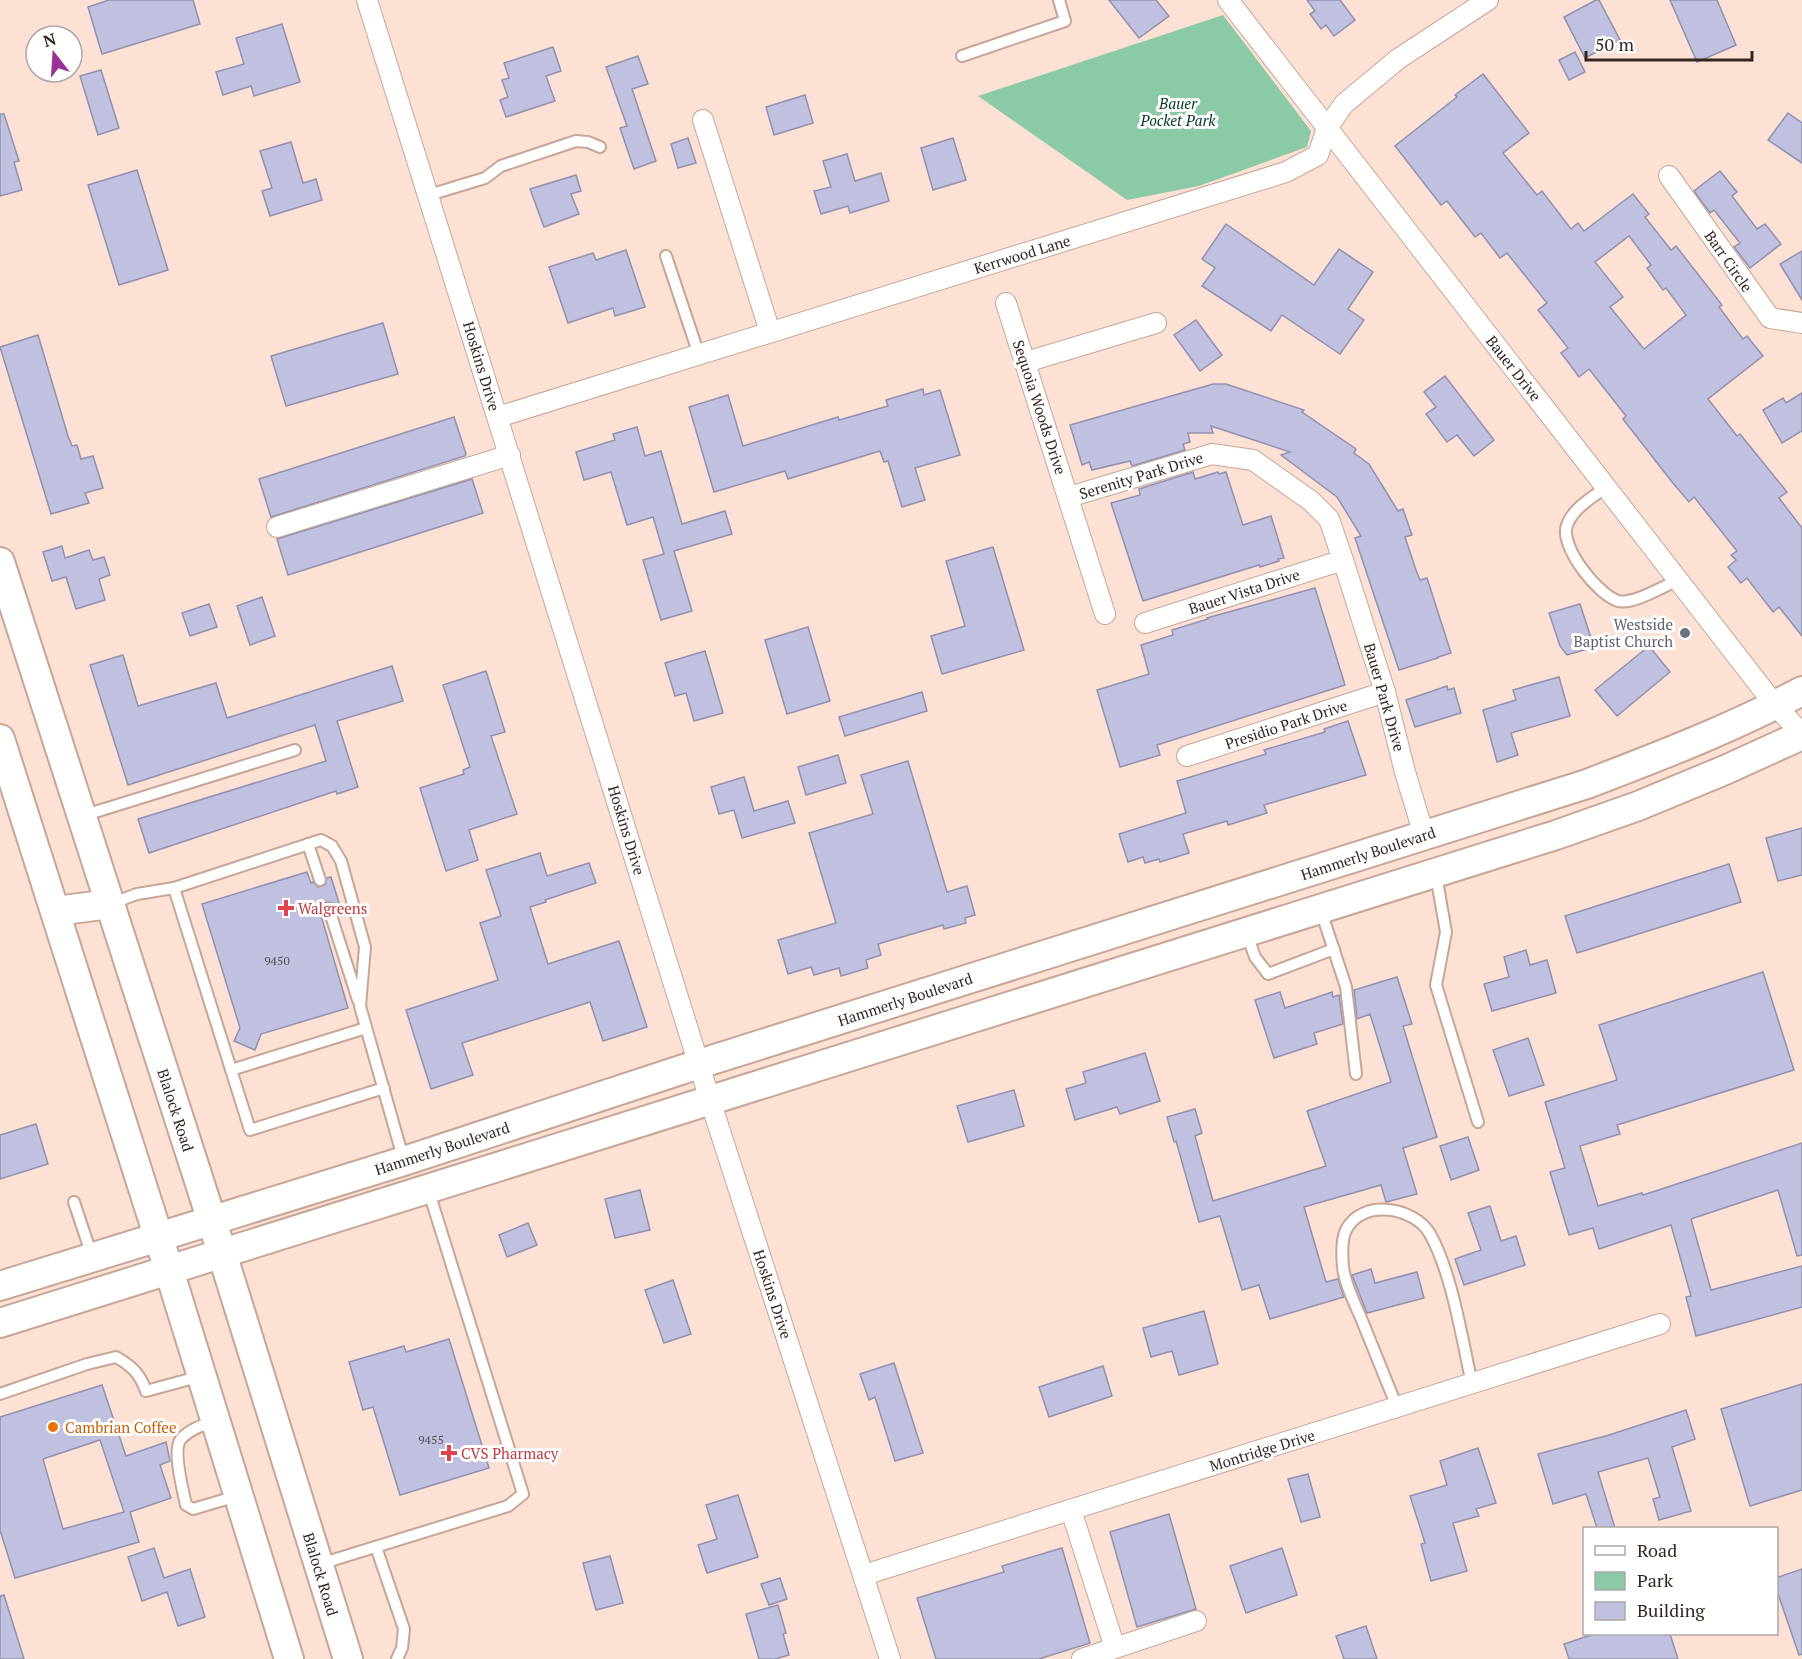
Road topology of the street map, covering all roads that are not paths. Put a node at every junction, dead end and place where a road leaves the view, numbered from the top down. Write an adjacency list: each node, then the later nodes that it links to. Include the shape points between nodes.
1 (368, 0): 10 (street, Hoskins Drive)
2 (1059, 0): 5 (lane, via 1065,21)
3 (1228, 0): 7 (street, Bauer Drive)
4 (1488, 0): 7 (street, Kerrwood Lane, via 1398,59 1344,104)
5 (962, 56)
6 (703, 120): 15 (street)
7 (1327, 128): 15 (street, Kerrwood Lane, via 1318,155 1286,172); 20 (street, Bauer Drive)
8 (600, 147): 10 (lane, via 576,141 501,166 485,178)
9 (1669, 176): 14 (street, Barr Circle, via 1770,318)
10 (429, 195): 18 (street, Hoskins Drive)
11 (666, 256): 16 (lane)
12 (1006, 303): 17 (street, Sequoia Woods Drive)
13 (1156, 322): 17 (street)
14 (1802, 324)
15 (770, 332): 16 (street, Kerrwood Lane)
16 (699, 355): 18 (street, Kerrwood Lane)
17 (1026, 362): 21 (street, Sequoia Woods Drive)
18 (498, 417): 19 (street, Hoskins Drive)
19 (510, 455): 22 (street); 51 (street, Hoskins Drive)
20 (1606, 487): 25 (street, Bauer Drive); 25 (lane, via 1574,513 1566,528 1575,559 1596,585 1618,601 1631,601)
21 (1069, 497): 23 (street, Serenity Park Drive, via 1212,454 1254,460 1311,501 1329,519); 26 (street, Sequoia Woods Drive)
22 (277, 527)
23 (1343, 560): 27 (street, Bauer Vista Drive); 28 (street, Bauer Park Drive)
24 (0, 562): 35 (main road, Blalock Road)
25 (1678, 580): 30 (street, Bauer Drive)
26 (1105, 614)
27 (1145, 623)
28 (1386, 692): 34 (street, Presidio Park Drive); 36 (street, Bauer Park Drive)
29 (1802, 692): 30 (main road, Hammerly Boulevard)
30 (1775, 705): 31 (street, Bauer Drive); 36 (main road, Hammerly Boulevard, via 1587,784)
31 (1802, 734): 38 (main road, via 1638,806)
32 (0, 739): 44 (main road)
33 (295, 750): 35 (lane)
34 (1187, 756)
35 (82, 816): 41 (main road, Blalock Road)
36 (1424, 835): 38 (main road); 45 (main road, Hammerly Boulevard)
37 (308, 844): 39 (lane); 40 (lane); 49 (lane, via 321,840 332,846 341,861 365,947)
38 (1435, 872): 42 (main road); 56 (lane, via 1446,932 1436,985)
39 (320, 880)
40 (174, 888): 41 (lane); 52 (lane)
41 (110, 904): 44 (main road); 60 (main road, Blalock Road)
42 (1320, 908): 46 (main road); 47 (lane)
43 (329, 909): 49 (lane)
44 (56, 911): 61 (main road)
45 (1126, 929): 48 (main road); 51 (main road, Hammerly Boulevard)
46 (1245, 931): 47 (lane, via 1255,957 1268,974); 48 (main road)
47 (1334, 949): 53 (lane, via 1346,987)
48 (1137, 966): 55 (main road)
49 (360, 1006): 50 (lane)
50 (366, 1028): 52 (lane); 54 (lane)
51 (699, 1064): 55 (street, Hoskins Drive); 57 (main road, Hammerly Boulevard)
52 (231, 1070): 54 (lane, via 249,1130)
53 (1356, 1074)
54 (384, 1088): 57 (lane)
55 (710, 1100): 58 (main road); 77 (street, Hoskins Drive)
56 (1478, 1122)
57 (405, 1161): 60 (main road, Hammerly Boulevard)
58 (428, 1188): 62 (main road); 75 (lane, via 523,1494 508,1506)
59 (74, 1202): 63 (lane)
60 (212, 1221): 61 (main road, Hammerly Boulevard); 62 (main road, Blalock Road)
61 (158, 1236): 63 (main road, Hammerly Boulevard); 64 (main road)
62 (221, 1253): 64 (main road); 76 (main road, Blalock Road)
63 (92, 1256): 65 (main road, Hammerly Boulevard)
64 (169, 1270): 66 (main road); 68 (main road)
65 (0, 1286)
66 (0, 1323)
67 (1660, 1324): 69 (street, Montridge Drive)
68 (201, 1376): 70 (lane, via 146,1391 133,1366 116,1357); 72 (main road)
69 (1472, 1384): 71 (street, Montridge Drive); 71 (lane, via 1446,1271 1430,1233 1417,1218 1390,1209 1369,1212 1356,1218 1346,1231 1343,1269)
70 (0, 1394)
71 (1397, 1407): 74 (street, Montridge Drive)
72 (215, 1421): 73 (main road); 73 (lane, via 197,1427 180,1440 177,1450 186,1505 193,1509)
73 (238, 1495): 80 (main road)
74 (1071, 1510): 77 (street, Montridge Drive); 79 (street)
75 (376, 1547): 76 (lane); 82 (lane, via 404,1629)
76 (318, 1564): 81 (main road, Blalock Road)
77 (864, 1575): 83 (street, Hoskins Drive)
78 (1196, 1622): 79 (street)
79 (1115, 1648): 84 (street)
80 (289, 1659)
81 (348, 1659)
82 (397, 1659)
83 (890, 1659)
84 (1082, 1659)

